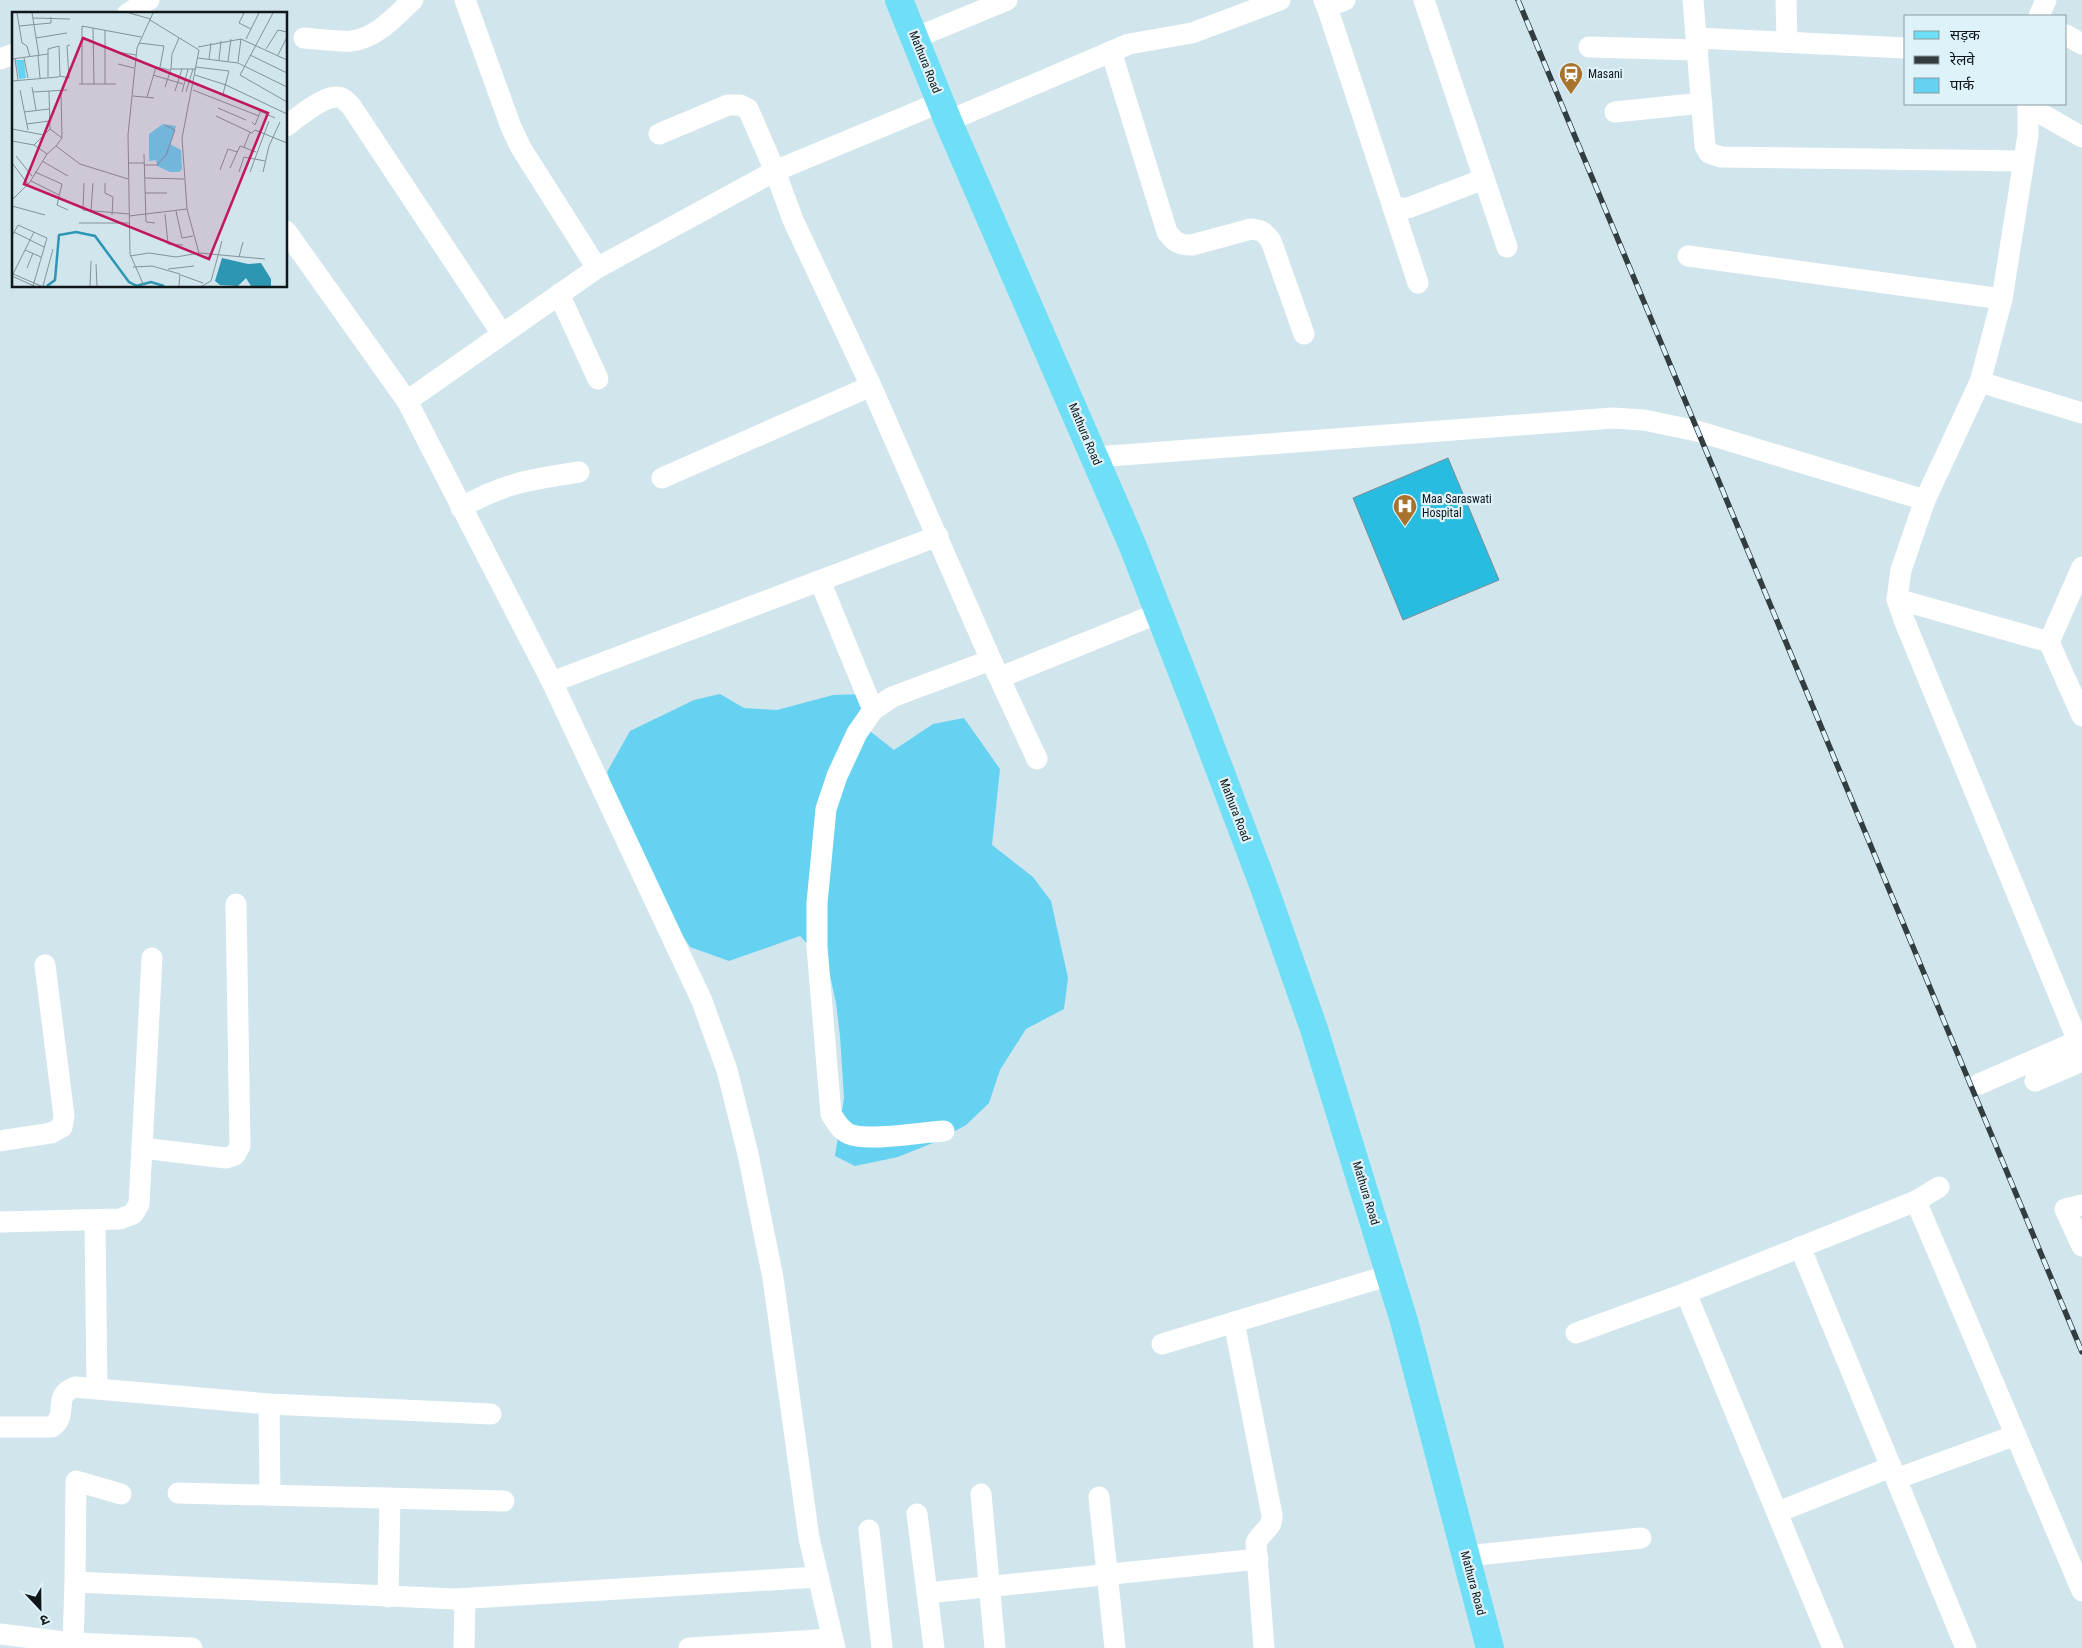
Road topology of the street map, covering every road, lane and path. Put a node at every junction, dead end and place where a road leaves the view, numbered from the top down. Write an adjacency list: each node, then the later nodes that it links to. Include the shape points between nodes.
1 (149, 0): 12 (street)
2 (413, 0): 15 (street, via 375,33 362,38 350,41)
3 (465, 0): 39 (street, via 521,148)
4 (899, 0): 16 (main road, Mathura Road)
5 (1007, 0): 16 (street)
6 (1280, 0): 22 (street, via 1192,33 1129,44)
7 (1424, 0): 34 (street)
8 (1693, 0): 18 (street)
9 (1786, 0): 17 (street)
10 (2046, 0): 13 (street)
11 (1332, 2): 35 (street)
12 (130, 12)
13 (2039, 15)
14 (2067, 36): 19 (street)
15 (304, 38)
16 (915, 38): 27 (main road, Mathura Road)
17 (1787, 42): 18 (street); 21 (street)
18 (1698, 44): 20 (street); 25 (street)
19 (2082, 44)
20 (1589, 47)
21 (1904, 48)
22 (1111, 51): 27 (street); 44 (street, via 1167,232 1182,245 1251,229 1266,233)
23 (12, 55): 24 (street)
24 (0, 59)
25 (1702, 103): 28 (street); 32 (street, via 1704,146 1709,153 1721,157)
26 (2028, 105): 31 (street); 32 (street, via 2028,135)
27 (945, 112): 33 (street); 50 (main road, Mathura Road)
28 (1615, 112)
29 (288, 125): 43 (street, via 325,100 343,98)
30 (660, 134): 33 (street, via 728,105 740,105 748,109)
31 (2082, 137)
32 (2023, 161): 42 (street)
33 (775, 171): 39 (street); 47 (street, via 794,220)
34 (1484, 179): 35 (street, via 1408,208); 37 (street)
35 (1393, 208): 40 (street)
36 (288, 234): 48 (street)
37 (1507, 247)
38 (1688, 256): 42 (street)
39 (597, 268): 41 (street)
40 (1418, 283)
41 (559, 294): 43 (street); 45 (street)
42 (2002, 299): 46 (street)
43 (502, 334): 48 (street)
44 (1304, 334)
45 (598, 379)
46 (1980, 382): 49 (street); 53 (street)
47 (871, 386): 52 (street); 55 (street)
48 (407, 401): 54 (street)
49 (2082, 414)
50 (1096, 457): 53 (street, via 1613,418 1644,420 1697,432); 59 (main road, Mathura Road)
51 (578, 472): 54 (street, via 520,481 484,494)
52 (662, 478)
53 (1925, 500): 58 (street, via 1901,570)
54 (461, 508): 62 (street)
55 (938, 536): 57 (street); 61 (street)
56 (2082, 566): 60 (street)
57 (820, 580): 62 (street); 63 (street)
58 (1897, 599): 60 (street); 69 (street)
59 (1159, 614): 61 (street); 82 (main road, Mathura Road, via 1254,860 1314,1029)
60 (2049, 642): 64 (street)
61 (996, 669): 63 (street, via 892,697); 65 (street)
62 (552, 682): 107 (street, via 702,1001 728,1070 772,1278 809,1538)
63 (873, 710): 72 (street, via 857,733 837,776 826,809 821,841 817,947 831,1114 849,1135 869,1137)
64 (2081, 713)
65 (1037, 759)
66 (236, 904): 74 (street, via 240,1146 235,1155 226,1158)
67 (152, 958): 74 (street)
68 (46, 964): 73 (street, via 64,1116 62,1127 51,1133)
69 (2081, 1051): 70 (street); 71 (street)
70 (2036, 1081)
71 (1979, 1084)
72 (944, 1130)
73 (0, 1141)
74 (142, 1148): 78 (street, via 139,1204 133,1214 120,1219)
75 (1939, 1188): 76 (street)
76 (1916, 1201): 81 (street); 91 (street)
77 (2082, 1205): 80 (street, via 2065,1209)
78 (95, 1220): 79 (street); 87 (street)
79 (0, 1222)
80 (2082, 1246)
81 (1800, 1247): 83 (street); 92 (street)
82 (1390, 1275): 84 (street); 104 (main road, Mathura Road)
83 (1686, 1293): 85 (street); 100 (street)
84 (1234, 1322): 86 (street); 105 (street, via 1273,1522 1258,1537)
85 (1576, 1333)
86 (1162, 1344)
87 (96, 1389): 88 (street); 90 (street, via 75,1387 67,1390 62,1395 59,1422 52,1427)
88 (269, 1404): 89 (street); 96 (street)
89 (491, 1414)
90 (0, 1427)
91 (2016, 1435): 92 (street); 110 (street)
92 (1893, 1473): 100 (street); 127 (street)
93 (178, 1493): 96 (street)
94 (121, 1494): 108 (street, via 76,1481)
95 (981, 1494): 109 (street)
96 (270, 1495): 98 (street)
97 (1099, 1496): 106 (street)
98 (390, 1498): 99 (street); 112 (street)
99 (504, 1500)
100 (1778, 1512): 126 (street)
101 (917, 1514): 111 (street)
102 (869, 1530): 120 (street)
103 (1641, 1538): 104 (street)
104 (1466, 1556): 125 (main road, Mathura Road)
105 (1258, 1559): 106 (street); 124 (street)
106 (1106, 1574): 109 (street); 123 (street)
107 (818, 1577): 113 (street); 116 (street)
108 (76, 1582): 112 (street); 115 (street)
109 (989, 1586): 111 (street); 122 (street)
110 (2082, 1591)
111 (927, 1593): 121 (street)
112 (388, 1597): 113 (street)
113 (465, 1599): 118 (street)
114 (0, 1634): 115 (street)
115 (72, 1643): 117 (street)
116 (834, 1643): 119 (street)
117 (192, 1648)
118 (464, 1648)
119 (689, 1648)
120 (882, 1648)
121 (934, 1648)
122 (995, 1648)
123 (1115, 1648)
124 (1264, 1648)
125 (1490, 1648)
126 (1833, 1648)
127 (1966, 1648)

